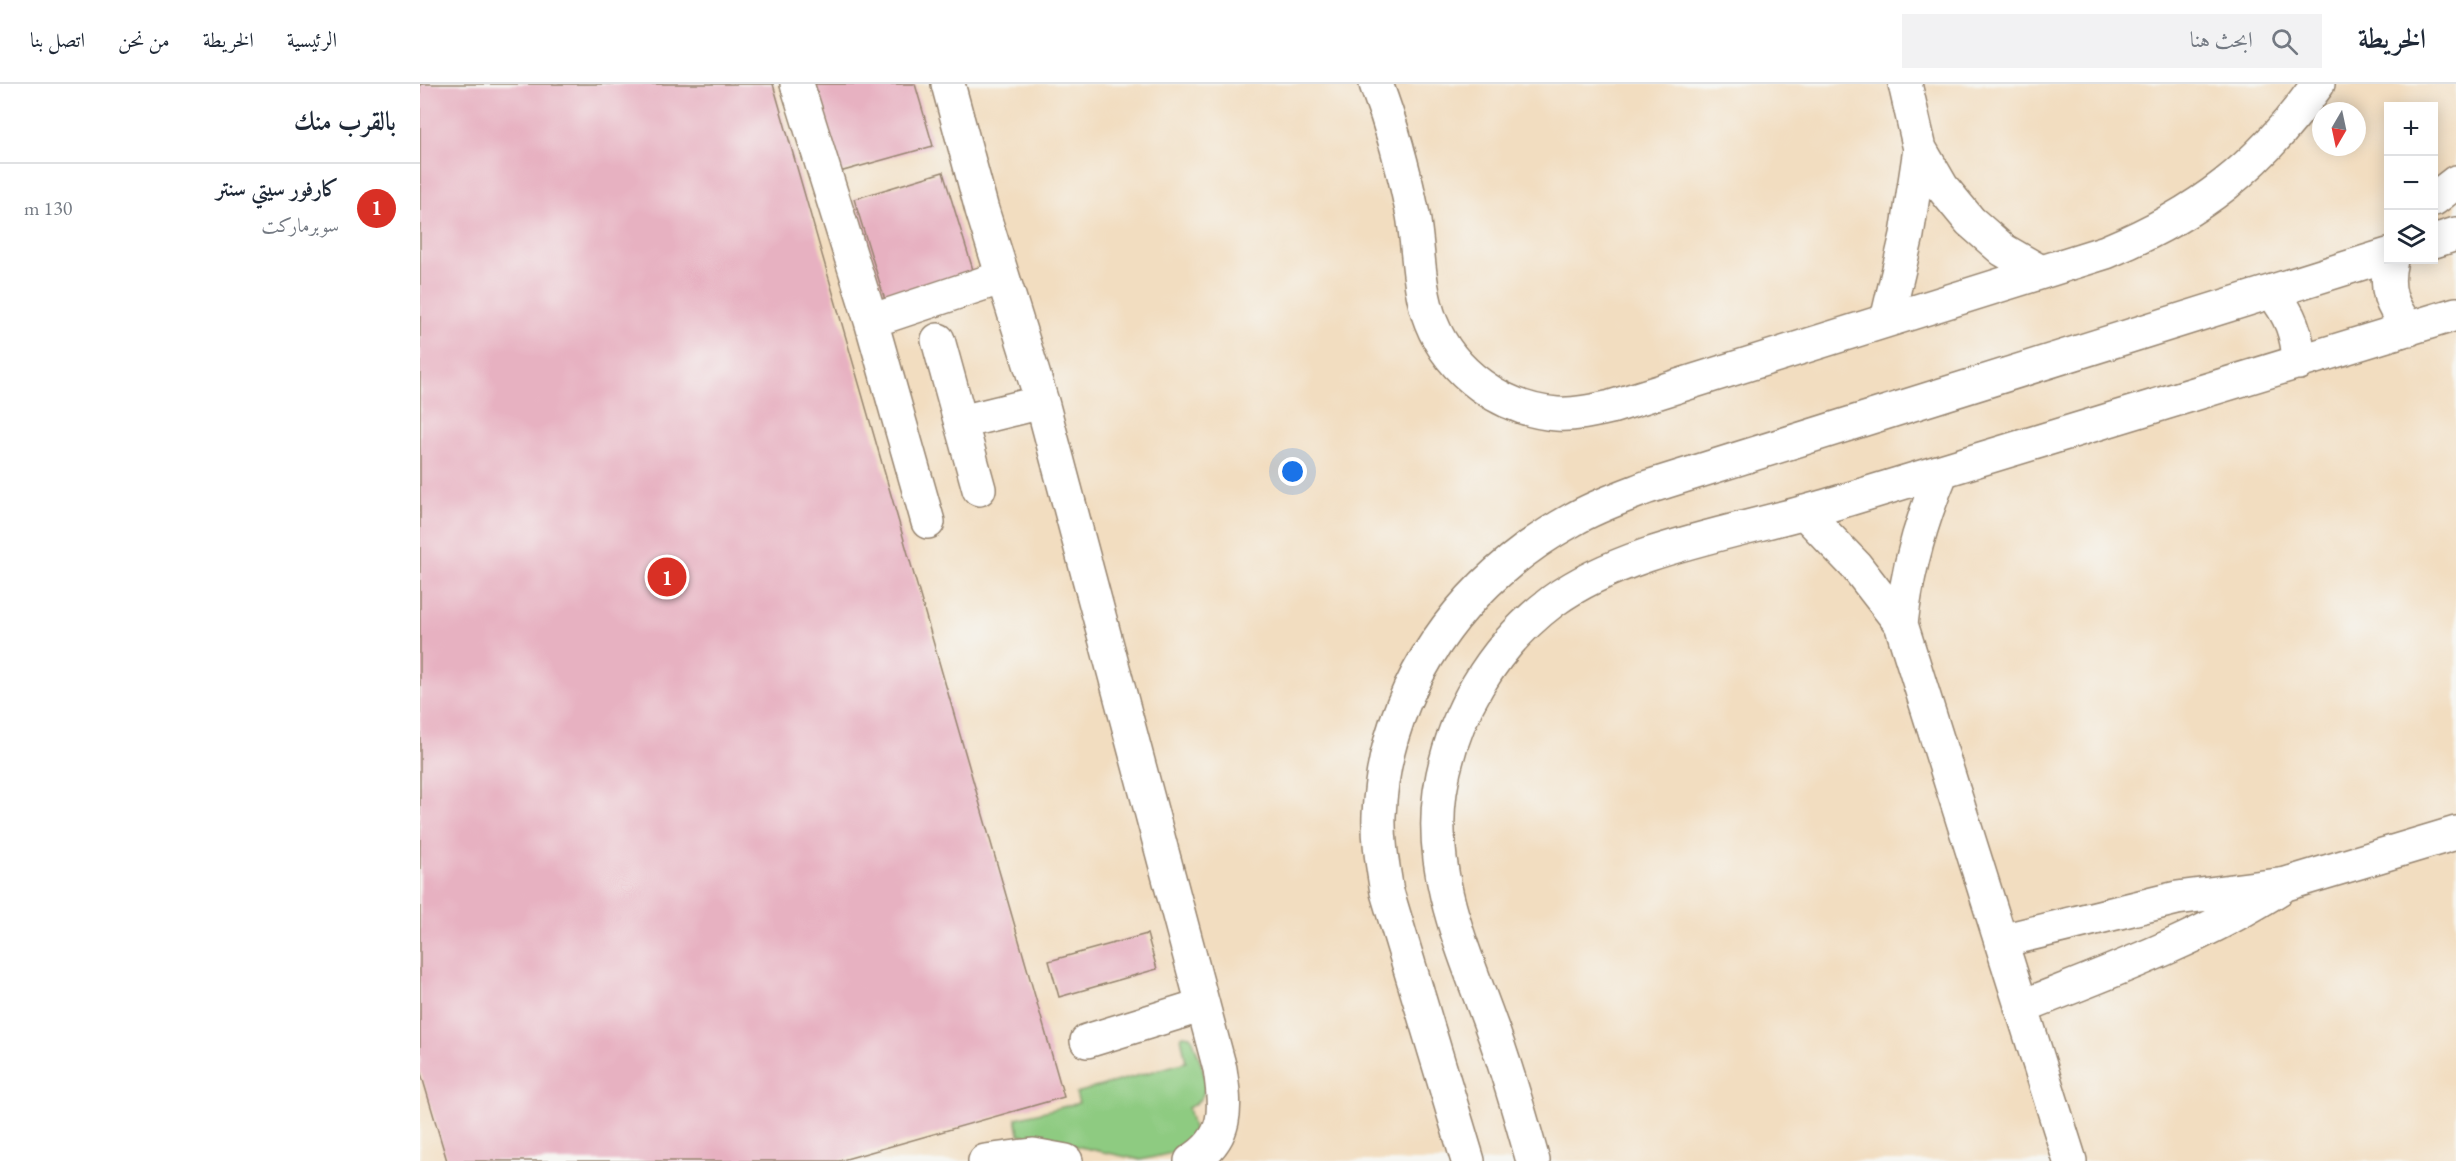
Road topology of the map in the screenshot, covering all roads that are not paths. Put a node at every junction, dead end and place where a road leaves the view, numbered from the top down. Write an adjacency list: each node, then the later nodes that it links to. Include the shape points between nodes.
1 (797, 84): 18 (street)
2 (948, 84): 14 (street)
3 (1376, 84): 17 (street, via 1401,162 1432,323 1444,348 1461,369 1505,400 1549,412 1611,407)
4 (1905, 84): 6 (street)
5 (2318, 84): 13 (street, via 2271,144 2211,196 2142,237)
6 (1920, 149): 13 (street, via 1942,187 1970,221 2003,250); 17 (street, via 1907,235)
7 (2456, 182): 8 (street)
8 (2438, 195)
9 (2456, 234): 10 (street)
10 (2438, 239)
11 (2384, 256): 15 (street)
12 (2390, 264): 19 (street, via 2389,294)
13 (2041, 272): 17 (street)
14 (1003, 277): 18 (street); 22 (street)
15 (2272, 292): 21 (street, via 2294,324); 38 (street, via 1619,498 1538,540 1476,592 1432,646 1401,708 1390,741 1379,816 1387,892)
16 (2456, 314): 19 (street)
17 (1887, 320)
18 (872, 321): 27 (street)
19 (2409, 329): 21 (street)
20 (938, 340): 23 (street)
21 (2299, 363): 24 (street)
22 (1042, 402): 23 (street); 32 (street)
23 (961, 422): 25 (street)
24 (1942, 471): 26 (street); 28 (street, via 1914,546)
25 (979, 489)
26 (1804, 513): 28 (street, via 1856,566); 39 (street, via 1643,557 1582,583 1538,614 1506,645 1486,671 1456,729 1439,804 1439,859 1444,891 1512,1083)
27 (928, 522)
28 (1901, 624): 31 (street)
29 (2456, 832): 30 (street)
30 (2286, 884): 31 (street, via 2168,900); 33 (street, via 2184,940)
31 (2001, 941): 33 (street)
32 (1203, 1005): 34 (street); 37 (street, via 1220,1069 1224,1111 1214,1141)
33 (2021, 1007): 40 (street)
34 (1087, 1041)
35 (985, 1161): 36 (street, via 1033,1155)
36 (1066, 1161)
37 (1191, 1161)
38 (1468, 1161)
39 (1533, 1161)
40 (2070, 1161)

